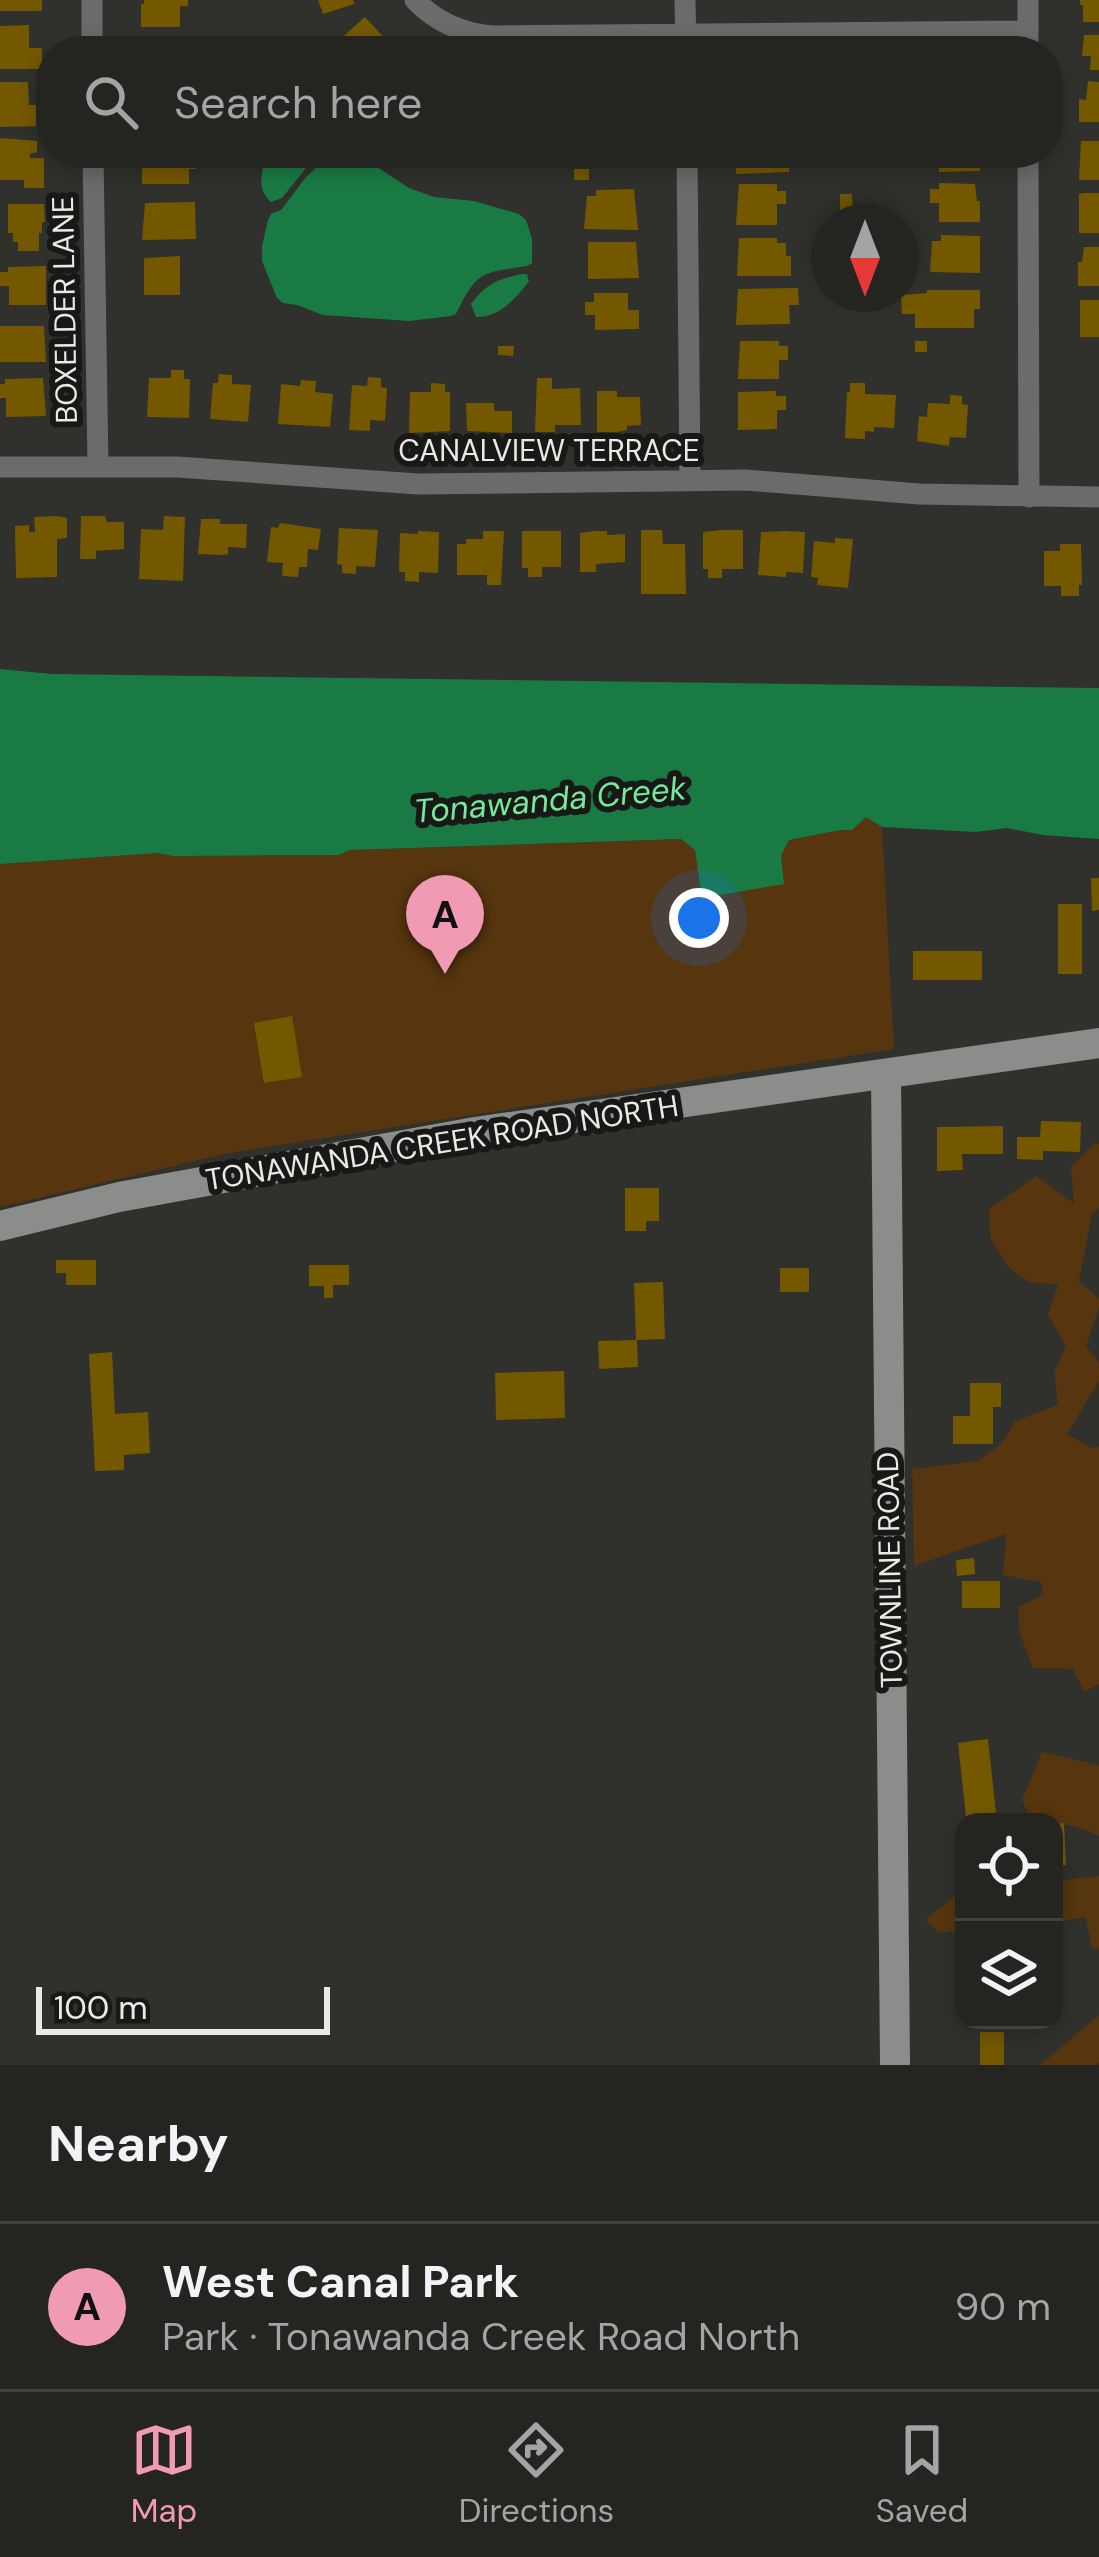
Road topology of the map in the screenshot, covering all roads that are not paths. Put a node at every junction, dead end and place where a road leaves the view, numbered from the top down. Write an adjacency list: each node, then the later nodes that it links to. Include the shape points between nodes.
1 (92, 0): 5 (street)
2 (416, 0): 6 (street, via 448,26)
3 (685, 0): 7 (street)
4 (1028, 0): 8 (street)
5 (92, 36)
6 (509, 36)
7 (686, 36)
8 (1028, 36)
9 (93, 168): 12 (street, BOXELDER LANE)
10 (687, 168): 14 (street)
11 (1028, 168): 15 (street)
12 (98, 466): 13 (street, CANALVIEW TERRACE); 14 (street, CANALVIEW TERRACE, via 418,484)
13 (0, 467)
14 (690, 480): 15 (street, CANALVIEW TERRACE)
15 (1029, 496): 16 (street, CANALVIEW TERRACE)
16 (1099, 496)
17 (1099, 1043): 18 (street, TONAWANDA CREEK ROAD NORTH)
18 (886, 1075): 19 (street, TONAWANDA CREEK ROAD NORTH, via 406,1144); 20 (street, TOWNLINE ROAD)
19 (0, 1226)
20 (895, 2065)

